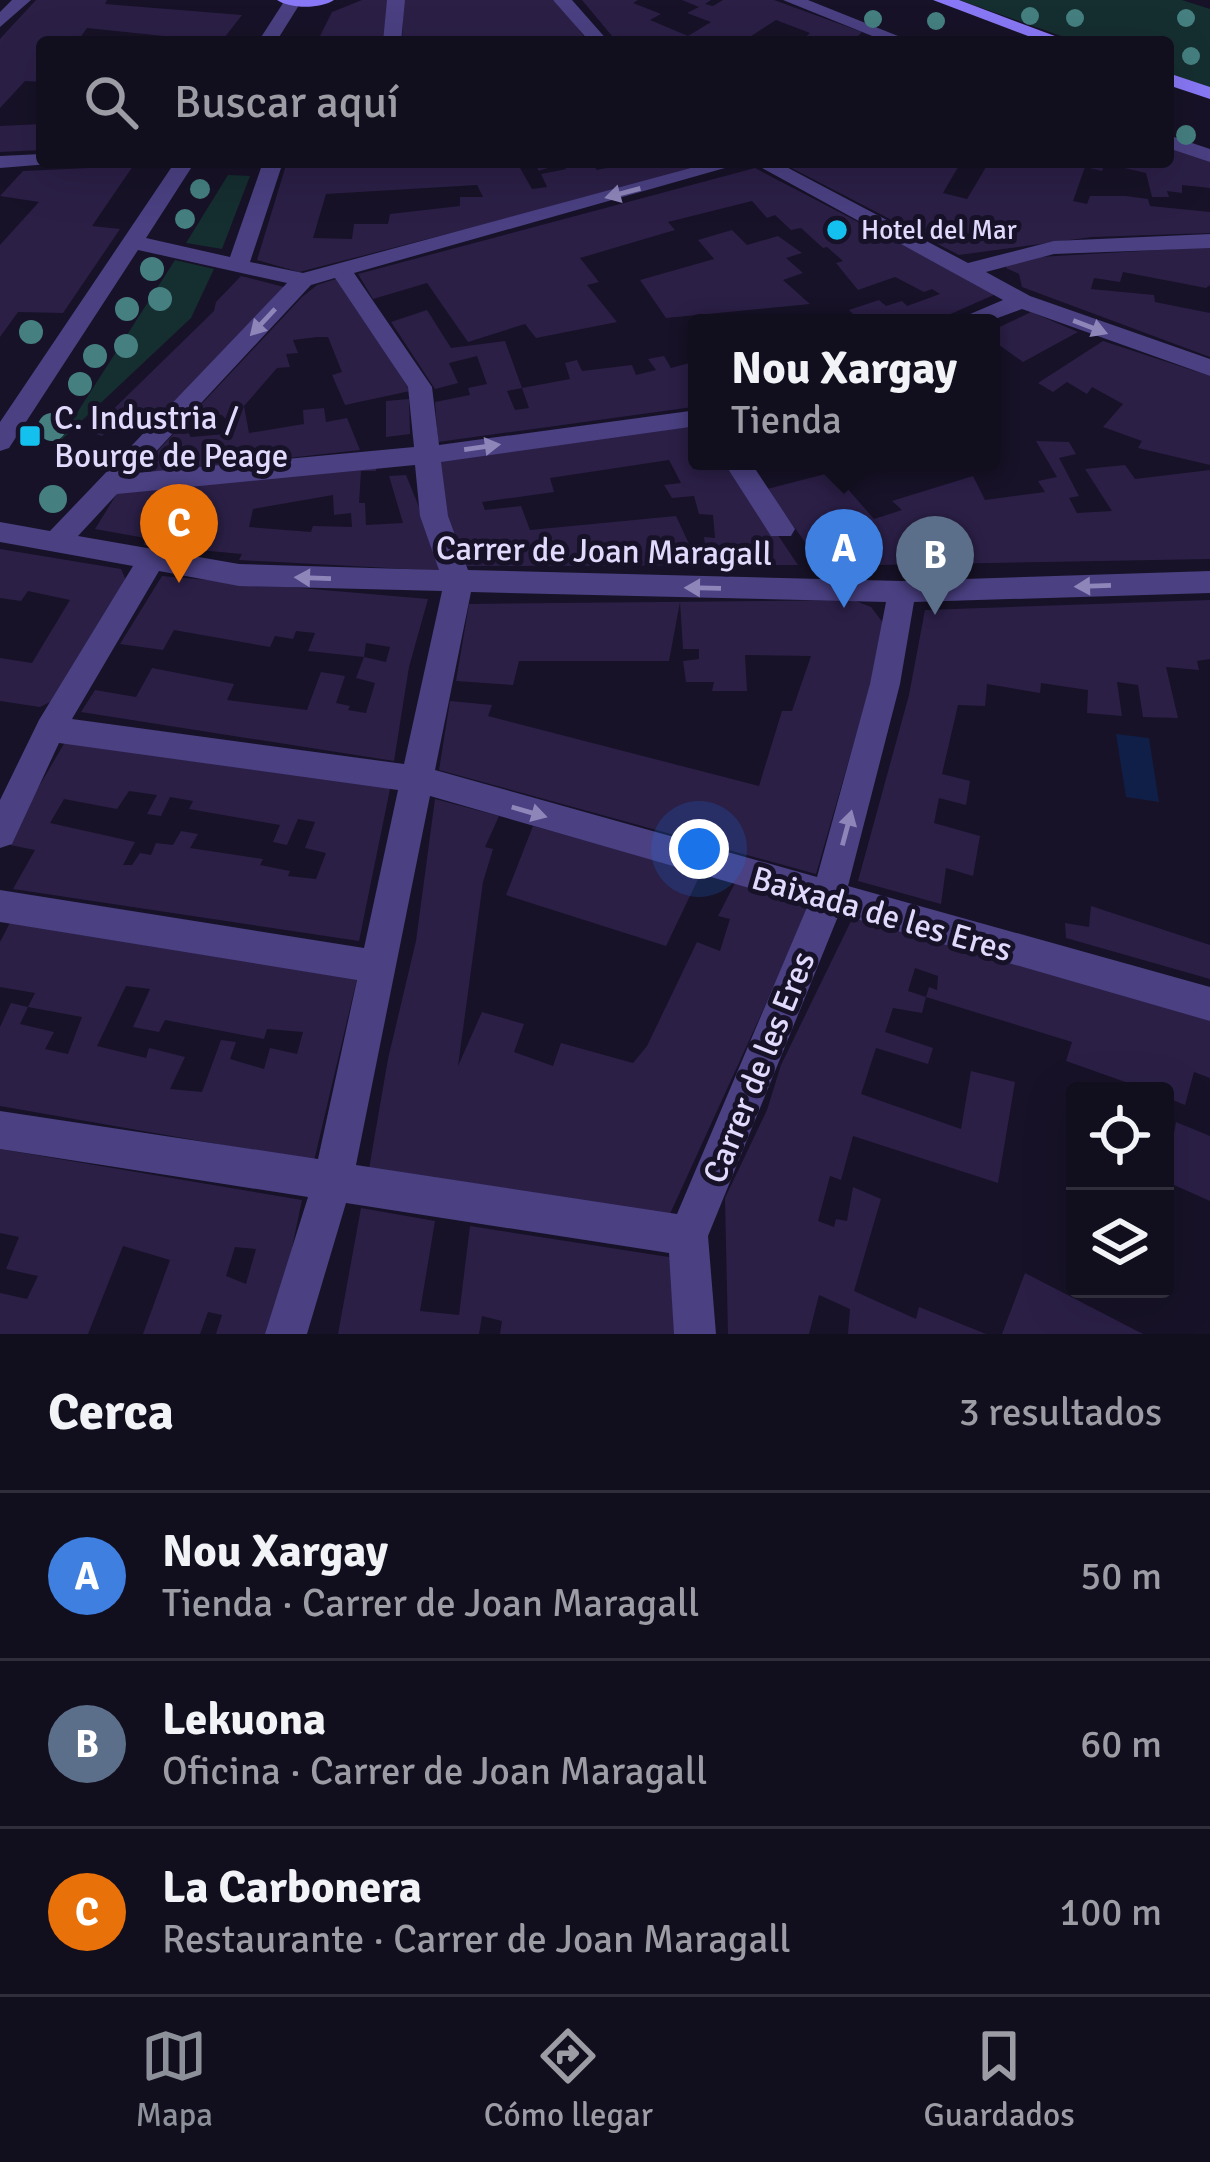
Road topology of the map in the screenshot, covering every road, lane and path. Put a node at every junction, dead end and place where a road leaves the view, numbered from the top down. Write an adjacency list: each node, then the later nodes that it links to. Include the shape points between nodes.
1 (22, 0): 8 (street)
2 (325, 0): 7 (main road)
3 (396, 0): 10 (street)
4 (562, 0): 11 (street)
5 (792, 0): 12 (street)
6 (942, 0): 13 (main road)
7 (289, 1): 9 (street)
8 (0, 22)
9 (271, 36)
10 (393, 36)
11 (595, 36)
12 (869, 36)
13 (1045, 36)
14 (1174, 81): 15 (main road)
15 (1210, 93)
16 (1174, 143): 17 (street)
17 (1210, 156)
18 (36, 160): 19 (street)
19 (0, 162)
20 (181, 168): 25 (street)
21 (271, 168): 26 (street)
22 (714, 168): 27 (street, one-way to 27)
23 (771, 168): 28 (street)
24 (1210, 241): 28 (street, via 1045,251)
25 (132, 242): 26 (street); 34 (street)
26 (238, 265): 29 (street)
27 (340, 269): 29 (street); 35 (street, via 420,387)
28 (967, 272): 30 (street)
29 (303, 280): 37 (street, one-way to 37)
30 (1022, 301): 31 (street); 32 (street, one-way to 32)
31 (986, 314)
32 (1210, 368)
33 (688, 419): 35 (street, one-way to 33)
34 (0, 442)
35 (428, 454): 37 (street); 43 (street, via 434,516)
36 (742, 470): 38 (street)
37 (109, 485): 40 (street)
38 (781, 529)
39 (0, 532): 40 (street, Carrer de Joan Maragall)
40 (56, 542): 41 (street, Carrer de Joan Maragall)
41 (152, 560): 43 (street, Carrer de Joan Maragall, one-way to 41, via 238,575); 45 (street)
42 (1210, 582): 44 (street, Carrer de Joan Maragall, one-way to 44)
43 (458, 583): 44 (street, Carrer de Joan Maragall, one-way to 43); 46 (street)
44 (902, 592): 48 (street, Carrer de les Eres, one-way to 44)
45 (50, 729): 46 (street, Baixada de les Eres); 47 (street)
46 (417, 779): 48 (street, Baixada de les Eres, one-way to 48); 50 (street)
47 (0, 834)
48 (828, 898): 51 (street, Baixada de les Eres); 54 (street, Carrer de les Eres)
49 (0, 906): 50 (street)
50 (377, 967): 53 (street)
51 (1210, 1004)
52 (0, 1130): 53 (street)
53 (332, 1184): 54 (street); 55 (street)
54 (688, 1236): 56 (street, Carrer de les Eres)
55 (286, 1334)
56 (695, 1334)

